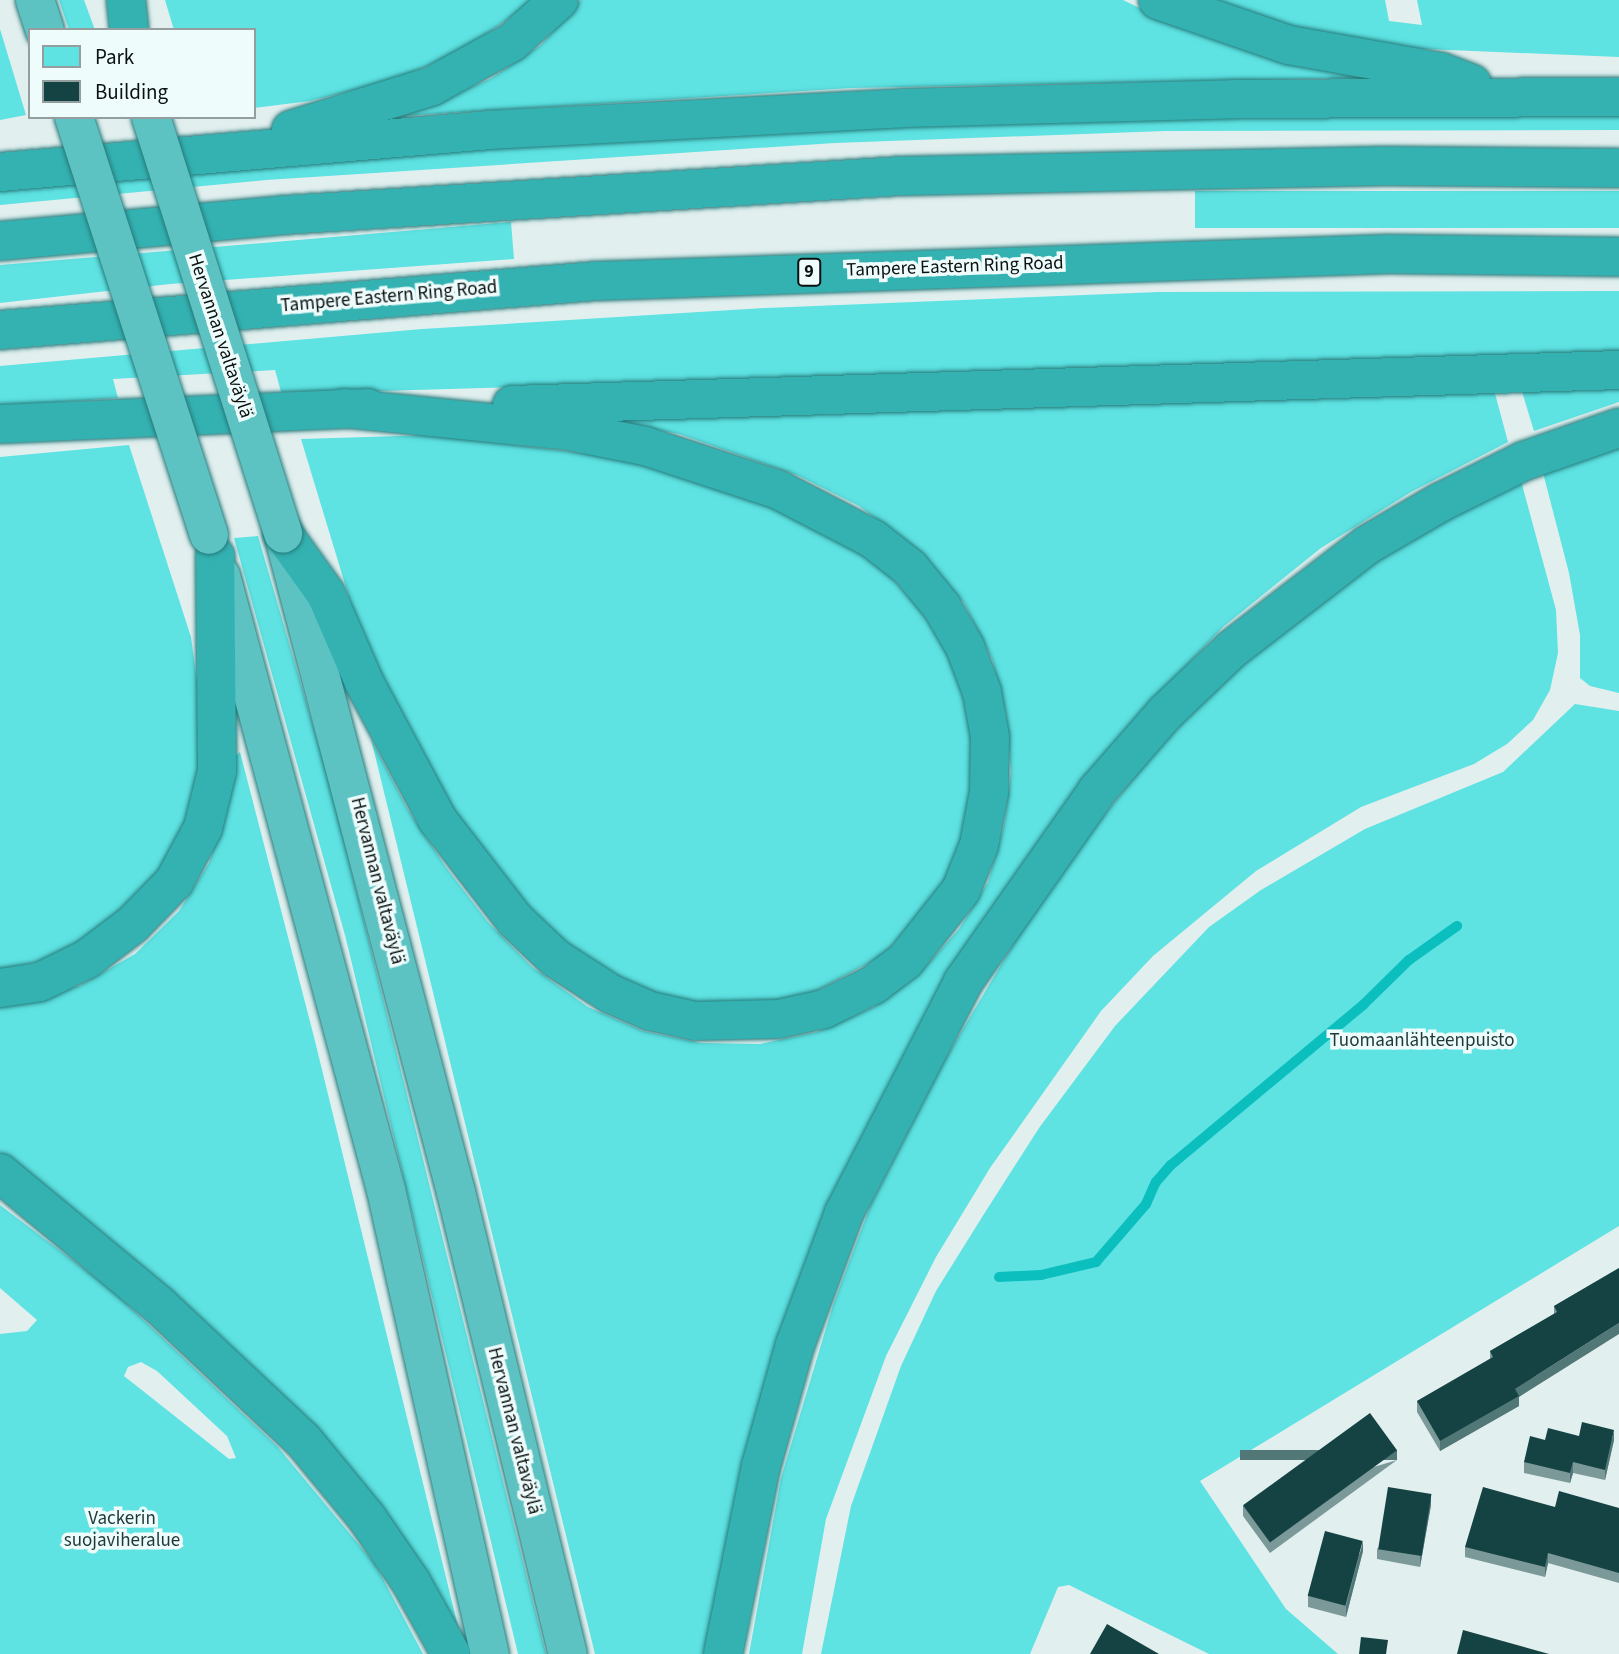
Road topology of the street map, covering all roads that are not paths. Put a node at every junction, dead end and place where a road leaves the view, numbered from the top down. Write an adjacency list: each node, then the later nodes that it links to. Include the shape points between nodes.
1 (35, 0): 6 (highway)
2 (110, 0): 7 (highway)
3 (126, 0): 8 (highway)
4 (559, 0): 13 (highway, via 512,43 432,86)
5 (1158, 0): 9 (highway, via 1289,45 1441,72)
6 (44, 28)
7 (120, 28)
8 (129, 28)
9 (1500, 96): 10 (highway); 13 (highway, via 902,108)
10 (1619, 97)
11 (75, 119): 26 (highway, bridge)
12 (152, 119): 25 (highway, Hervannan valtaväylä, bridge)
13 (231, 149): 15 (highway)
14 (1619, 167): 16 (highway, via 1382,166 901,176 284,215)
15 (0, 172)
16 (0, 241)
17 (1619, 257): 18 (highway, Tampere Eastern Ring Road / 9, via 1389,254 596,281)
18 (0, 330)
19 (1619, 370): 20 (highway)
20 (343, 408): 21 (highway); 25 (highway, via 569,431 645,446 779,489 873,539 910,568 942,607 965,646 982,692 990,737 989,792 979,845 961,890 905,961 873,985 824,1009 779,1019 695,1021 650,1011 611,995 555,958 515,920 437,819 364,682 326,594)
21 (99, 418): 22 (highway); 24 (highway)
22 (0, 424)
23 (1619, 428): 32 (highway, via 1524,461 1441,502 1312,585 1232,649 1165,713 1080,814 963,982 844,1213 795,1345 761,1466)
24 (0, 443)
25 (283, 534): 31 (highway, Hervannan valtaväylä, via 456,1192)
26 (212, 546): 27 (highway, via 217,771 203,828 174,882 132,925 87,959 40,982); 30 (highway, via 386,1190)
27 (0, 988)
28 (0, 1173): 29 (highway, via 150,1297 303,1440 381,1539)
29 (451, 1654)
30 (490, 1654)
31 (568, 1654)
32 (723, 1654)

